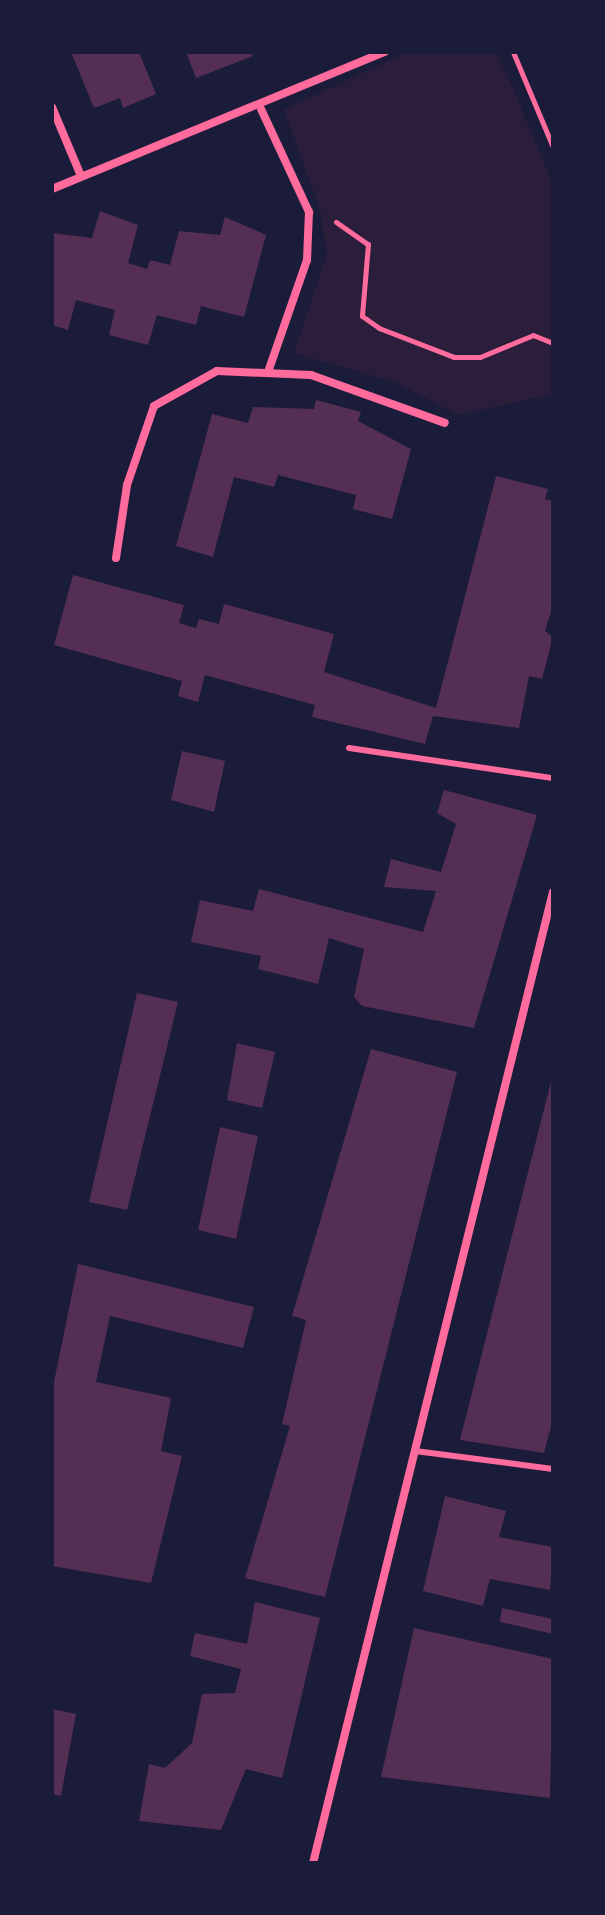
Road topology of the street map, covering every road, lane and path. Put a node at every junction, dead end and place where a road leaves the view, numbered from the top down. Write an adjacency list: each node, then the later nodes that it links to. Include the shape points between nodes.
1 (385, 52): 4 (street)
2 (513, 52): 5 (path)
3 (52, 107): 6 (street)
4 (261, 109): 6 (street); 8 (street)
5 (553, 147)
6 (81, 176): 7 (street)
7 (52, 189)
8 (309, 212): 9 (path, via 356,230 368,244 362,316 379,328 454,357 480,357 533,335); 10 (street, via 307,260)
9 (553, 343)
10 (269, 369): 11 (street, via 360,388); 12 (street, via 217,371 154,406 127,485)
11 (445, 423)
12 (116, 558)
13 (349, 748): 14 (lane)
14 (553, 778)
15 (553, 892): 16 (street)
16 (415, 1451): 17 (lane); 18 (street)
17 (553, 1469)
18 (313, 1863)

